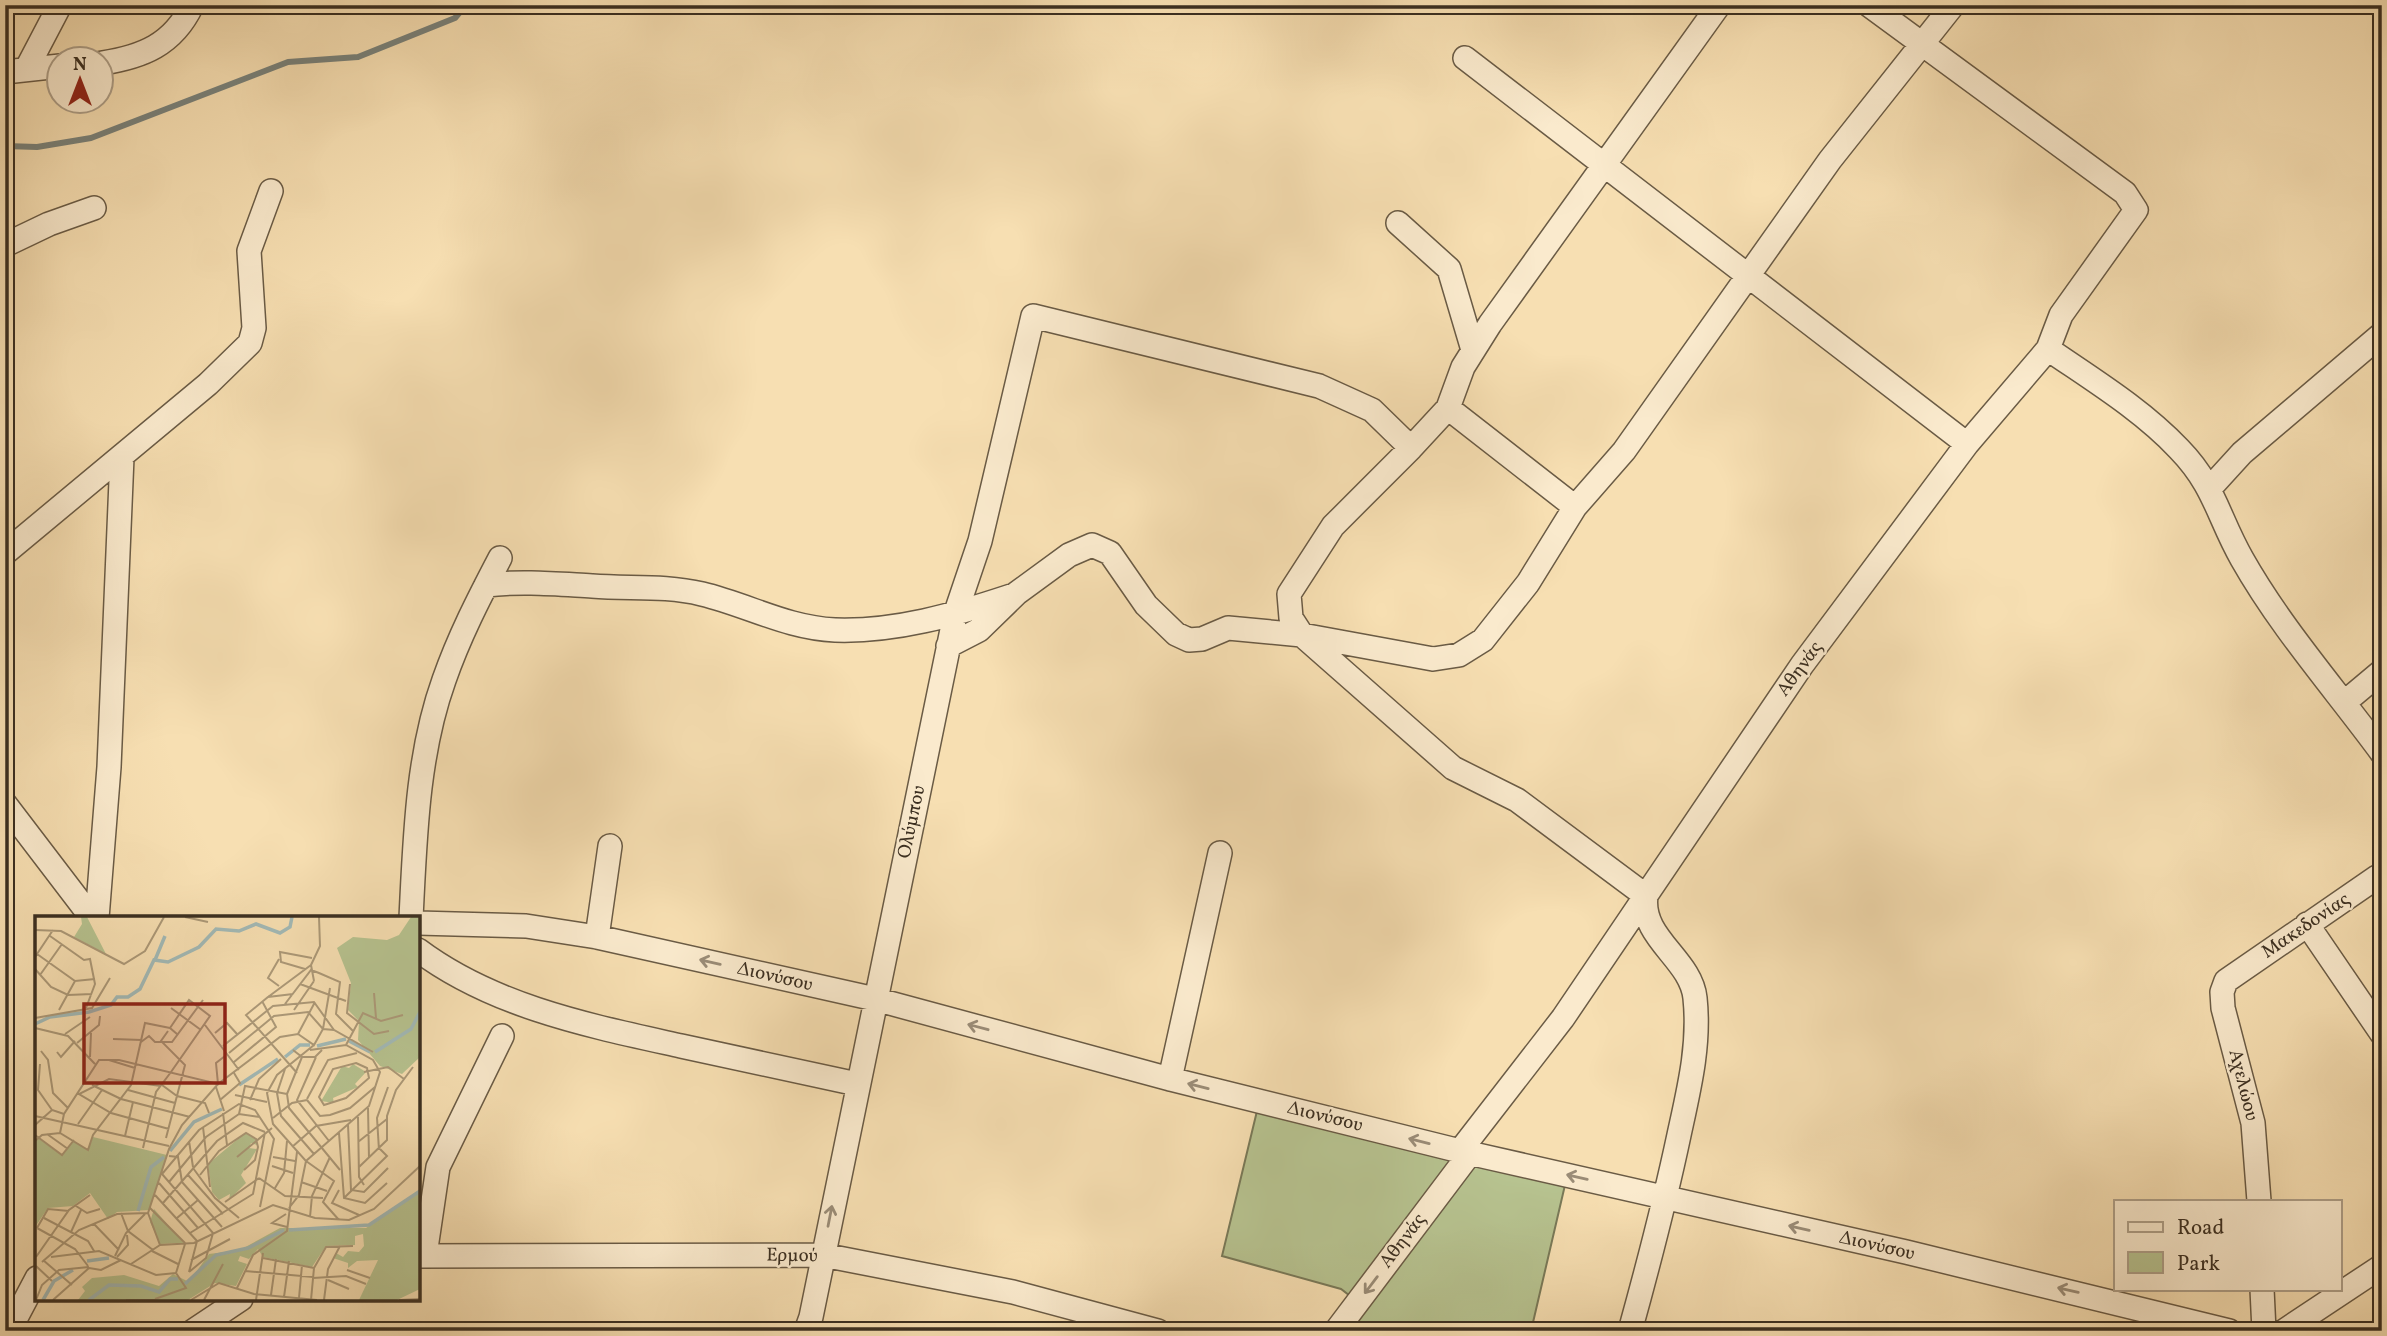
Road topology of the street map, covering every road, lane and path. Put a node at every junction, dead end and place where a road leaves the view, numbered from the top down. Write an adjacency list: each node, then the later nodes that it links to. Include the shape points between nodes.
1 (60, 5): 10 (street)
2 (192, 5): 8 (street, via 165,41 136,58)
3 (1719, 5): 11 (street)
4 (1868, 5): 6 (street)
5 (1953, 5): 6 (street)
6 (1921, 45): 16 (street); 19 (street, Αθηνάς, via 2133,202 2133,218 2061,314)
7 (1465, 58): 11 (street)
8 (116, 61)
9 (46, 67): 10 (street)
10 (16, 70)
11 (1607, 164): 16 (street); 18 (street)
12 (271, 191): 23 (street, via 249,251 254,328 250,343)
13 (94, 208): 15 (street)
14 (1398, 223): 18 (street, via 1449,269)
15 (5, 245)
16 (1747, 274): 21 (street); 25 (street, via 1624,451)
17 (2382, 334): 24 (street, via 2242,453)
18 (1473, 349): 20 (street)
19 (2048, 349): 21 (street, Αθηνάς); 24 (street, via 2136,410 2180,449)
20 (1448, 408): 22 (street); 25 (street)
21 (1967, 444): 40 (street, Αθηνάς, via 1801,665)
22 (1411, 448): 30 (street, Ολύμπου, via 1372,410 1319,386 1033,316 980,541); 31 (street, via 1333,526 1289,594 1291,618)
23 (122, 457): 26 (street); 42 (street, via 111,726)
24 (2211, 487): 34 (street, via 2241,557 2291,636)
25 (1575, 507): 31 (street, via 1528,583 1483,640 1459,655 1433,659)
26 (5, 553)
27 (500, 558): 28 (street)
28 (486, 585): 30 (street, via 529,581 673,588 777,620 836,630); 43 (street, via 456,647 433,717 421,786)
29 (1017, 593): 30 (street); 31 (street, via 1069,555 1092,545 1110,553 1146,605 1182,637 1202,639 1228,628); 32 (street, via 979,630)
30 (955, 615): 32 (street, Ολύμπου)
31 (1303, 635): 40 (street, via 1452,768 1517,800)
32 (948, 646): 49 (street, Ολύμπου)
33 (2382, 671): 34 (street)
34 (2345, 702): 35 (street)
35 (2382, 753)
36 (5, 804): 41 (street)
37 (610, 846): 46 (street)
38 (1220, 853): 52 (street)
39 (2377, 877): 45 (street, Μακεδονίας)
40 (1646, 896): 54 (street, Αθηνάς); 55 (street, via 1644,907 1651,926 1690,981 1697,1020 1696,1054)
41 (92, 916)
42 (94, 916)
43 (411, 916)
44 (420, 923): 46 (street, Διονύσου, via 510,924)
45 (2307, 924): 48 (street, Μακεδονίας); 50 (street)
46 (597, 937): 49 (street, Διονύσου, one-way to 46)
47 (420, 952): 53 (street, via 531,1007 597,1028)
48 (2234, 975): 56 (street, Αχελώου, via 2222,992 2223,1008 2253,1123)
49 (875, 999): 52 (street, Διονύσου, one-way to 49); 53 (street, Ολύμπου)
50 (2382, 1034)
51 (502, 1036): 58 (street, via 438,1167)
52 (1170, 1079): 54 (street, Διονύσου, one-way to 52)
53 (857, 1084): 57 (street, Ολύμπου, one-way to 53)
54 (1465, 1152): 55 (street, Διονύσου, one-way to 54); 67 (street, Αθηνάς, one-way to 67)
55 (1666, 1197): 68 (street); 69 (street, Διονύσου, one-way to 55)
56 (2259, 1200)
57 (823, 1255): 58 (street, Ερμού); 65 (street, Ολύμπου); 66 (street, Ερμού, via 1013,1292)
58 (422, 1256)
59 (2382, 1266): 71 (street)
60 (35, 1282): 63 (street)
61 (2262, 1290): 70 (street)
62 (238, 1301): 64 (street)
63 (9, 1331)
64 (193, 1331)
65 (806, 1331)
66 (1158, 1331)
67 (1336, 1331)
68 (1630, 1331)
69 (2229, 1331)
70 (2264, 1331)
71 (2284, 1331)

